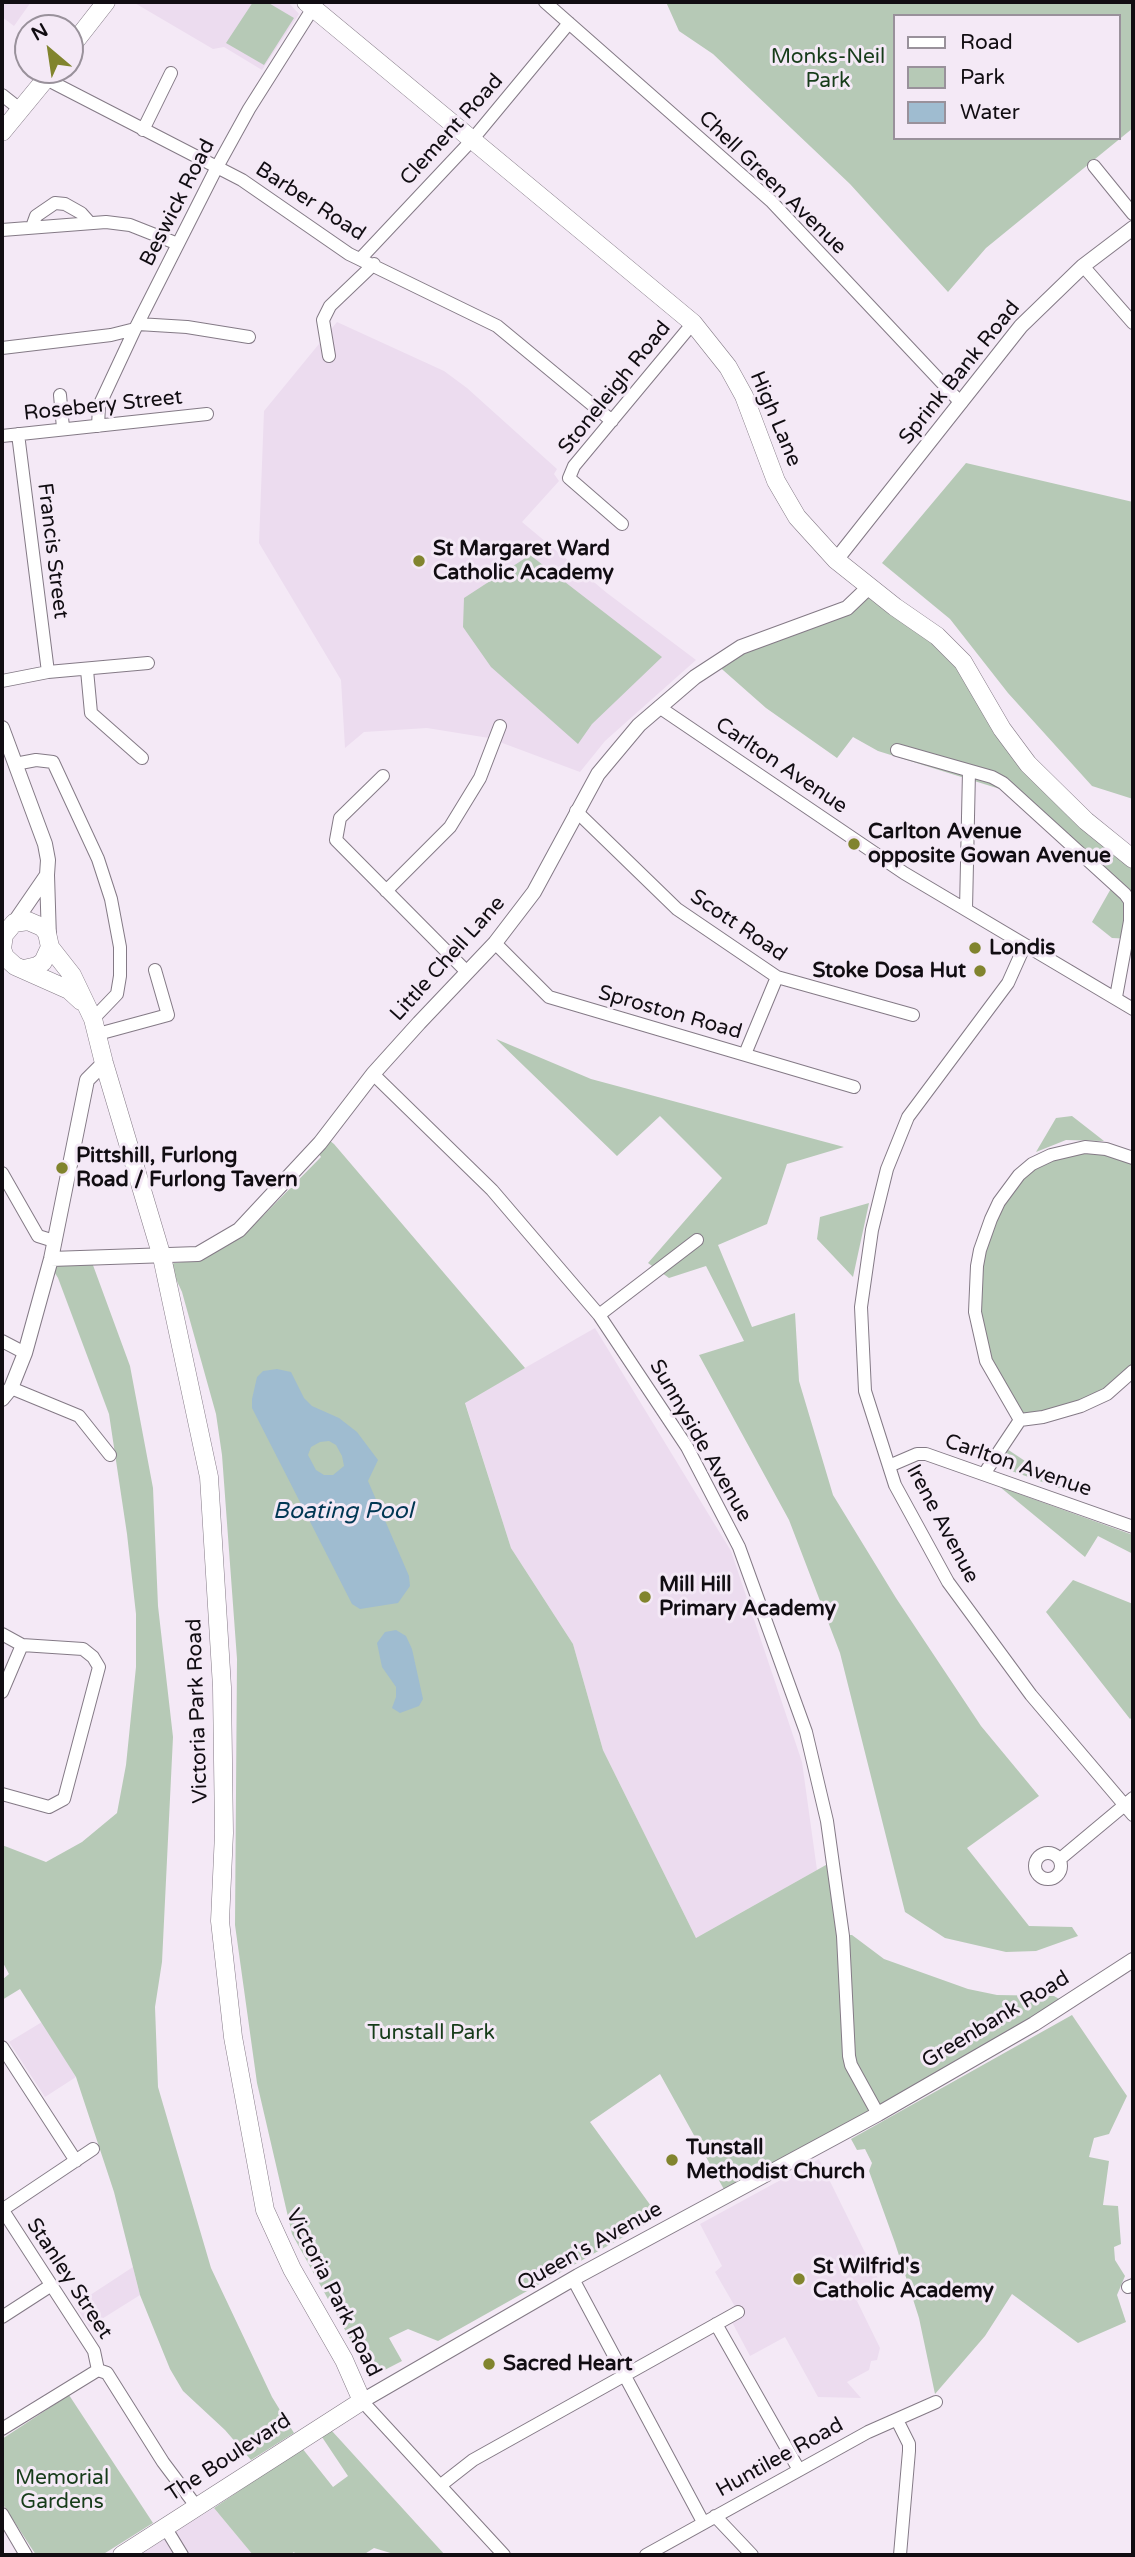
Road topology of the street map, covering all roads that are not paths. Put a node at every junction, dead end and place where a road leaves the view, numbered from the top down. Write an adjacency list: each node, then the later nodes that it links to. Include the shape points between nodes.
1 (106, 2): 5 (main road)
2 (545, 2): 4 (street, Chell Green Avenue)
3 (309, 5): 13 (main road, High Lane); 15 (street, Beswick Road)
4 (569, 23): 13 (street, Clement Road); 32 (street, Chell Green Avenue, via 771,201)
5 (84, 30)
6 (170, 73): 11 (street)
7 (42, 84): 10 (main road)
8 (65, 84): 11 (street, Barber Road)
9 (2, 96): 10 (street)
10 (21, 110): 12 (main road)
11 (144, 130): 15 (street, Barber Road)
12 (2, 131)
13 (472, 140): 22 (street, Clement Road); 25 (main road, High Lane)
14 (1094, 166): 16 (street)
15 (217, 167): 21 (street, Beswick Road); 22 (street, Barber Road)
16 (1133, 214)
17 (89, 222): 18 (street); 18 (street, via 65,204 55,203 36,216); 21 (street, via 131,225)
18 (32, 227): 20 (street)
19 (1133, 228): 24 (street, Sprink Bank Road)
20 (2, 230)
21 (178, 244): 27 (street, Beswick Road)
22 (361, 258): 23 (street, Barber Road)
23 (374, 264): 30 (street, via 330,306 323,320); 34 (street, Barber Road, via 497,326)
24 (1083, 266): 26 (street); 32 (street, Sprink Bank Road, via 1021,326)
25 (693, 323): 34 (street, Stoneleigh Road); 40 (main road, High Lane, via 744,396 785,498)
26 (1133, 323)
27 (137, 327): 28 (street, via 187,327); 29 (street, via 111,335); 35 (street, Beswick Road, via 99,407)
28 (249, 337)
29 (2, 348)
30 (329, 356)
31 (60, 395): 36 (street)
32 (961, 403): 40 (street, Sprink Bank Road)
33 (207, 414): 35 (street, Rosebery Street)
34 (612, 421): 39 (street, Stoneleigh Road, via 569,478)
35 (98, 426): 36 (street, Rosebery Street)
36 (63, 428): 37 (street, Rosebery Street)
37 (18, 434): 38 (street, Rosebery Street); 44 (street, Francis Street)
38 (2, 436)
39 (622, 524)
40 (836, 560): 41 (main road, High Lane)
41 (869, 587): 46 (street, Little Chell Lane, via 847,607 741,647); 55 (main road, High Lane, via 937,636 963,662 1028,764)
42 (148, 663): 43 (street)
43 (87, 670): 44 (street); 50 (street, via 91,713)
44 (48, 672): 45 (street)
45 (2, 681)
46 (659, 707): 54 (street, Little Chell Lane, via 598,774); 58 (street, Carlton Avenue, via 904,873)
47 (500, 726): 57 (street, via 480,778 450,827)
48 (2, 728): 51 (street)
49 (897, 750): 52 (street)
50 (142, 758)
51 (15, 764): 56 (street, via 46,844); 70 (street, via 53,762 98,859 111,899 120,976 117,995)
52 (968, 771): 58 (street); 67 (street, via 1003,783 1130,901)
53 (383, 776): 57 (street, via 340,818 336,840)
54 (576, 811): 61 (street, Little Chell Lane, via 534,892); 66 (street, Scott Road, via 677,909)
55 (1133, 859)
56 (47, 875): 59 (street); 60 (street)
57 (386, 891): 65 (street)
58 (966, 909): 62 (street, Carlton Avenue)
59 (8, 927): 60 (main road, via 28,920 36,923); 63 (main road, via 2,949)
60 (50, 943): 63 (main road, via 37,966); 70 (main road, Victoria Park Road)
61 (495, 943): 65 (street, Little Chell Lane); 71 (street, Sproston Road, via 549,997)
62 (1025, 945): 67 (street, Carlton Avenue); 88 (street, Irene Avenue, via 1008,983 908,1117 887,1169 861,1307 865,1391)
63 (14, 966): 70 (main road, via 69,990)
64 (155, 970): 70 (street, via 168,1015)
65 (466, 971): 73 (street, Little Chell Lane)
66 (777, 977): 69 (street, Scott Road); 71 (street)
67 (1116, 997): 68 (street, Carlton Avenue)
68 (1133, 1009)
69 (913, 1015)
70 (94, 1020): 72 (main road, Victoria Park Road)
71 (745, 1054): 74 (street, Sproston Road)
72 (104, 1063): 78 (street, via 87,1080); 79 (main road, Victoria Park Road)
73 (373, 1074): 79 (street, Little Chell Lane, via 320,1143 239,1230 198,1254); 81 (street, Sunnyside Avenue, via 492,1190)
74 (854, 1087)
75 (1133, 1158): 86 (street, via 1086,1147 1051,1154 1019,1175 991,1219 978,1258 975,1312 986,1361)
76 (2, 1173): 78 (street, via 38,1236)
77 (697, 1240): 81 (street)
78 (54, 1241): 80 (street)
79 (162, 1257): 80 (street, Little Chell Lane); 110 (main road, Victoria Park Road, via 209,1477 222,1687 220,1921 233,2037 265,2210)
80 (51, 1259): 83 (street)
81 (599, 1315): 99 (street, Sunnyside Avenue, via 687,1447 739,1547 801,1720 827,1821 844,1936 849,2056)
82 (2, 1341): 83 (street)
83 (25, 1353): 85 (street)
84 (1133, 1371): 86 (street, via 1107,1394 1081,1406)
85 (6, 1394): 87 (street, via 79,1416)
86 (1020, 1420): 89 (street)
87 (110, 1455)
88 (890, 1466): 89 (street, Carlton Avenue, via 926,1454); 95 (street, Irene Avenue, via 895,1485 947,1582 1031,1695)
89 (984, 1474): 90 (street, Carlton Avenue)
90 (1133, 1527)
91 (2, 1634): 92 (street)
92 (22, 1645): 93 (street); 94 (street, via 83,1649 99,1667 64,1799 49,1807)
93 (2, 1692)
94 (2, 1794)
95 (1131, 1806): 96 (street)
96 (1060, 1859)
97 (1133, 1959): 99 (street, Greenbank Road, via 1034,2024)
98 (2, 2047): 101 (street)
99 (878, 2114): 103 (street, Queen's Avenue)
100 (93, 2149): 101 (street)
101 (76, 2161): 102 (street)
102 (2, 2210): 104 (street, Stanley Street)
103 (573, 2279): 109 (street); 110 (street, Queen's Avenue)
104 (50, 2286): 106 (street); 108 (street, Stanley Street, via 94,2351)
105 (738, 2312): 107 (street)
106 (2, 2317)
107 (716, 2324): 109 (street); 114 (street)
108 (98, 2370): 113 (street); 116 (street, Stanley Street, via 107,2373)
109 (624, 2378): 115 (street, via 473,2460); 118 (street)
110 (362, 2401): 115 (street); 116 (main road, The Boulevard)
111 (936, 2402): 112 (street, Huntilee Road)
112 (897, 2420): 114 (street, Huntilee Road); 126 (street, via 909,2444)
113 (2, 2429)
114 (799, 2470): 118 (street, Huntilee Road)
115 (441, 2485): 123 (street)
116 (195, 2507): 119 (main road, The Boulevard)
117 (2, 2514): 120 (street)
118 (709, 2519): 124 (street, Huntilee Road); 125 (street)
119 (164, 2527): 121 (main road, The Boulevard); 122 (street)
120 (26, 2555)
121 (122, 2555)
122 (182, 2555)
123 (504, 2555)
124 (646, 2555)
125 (752, 2555)
126 (900, 2555)

